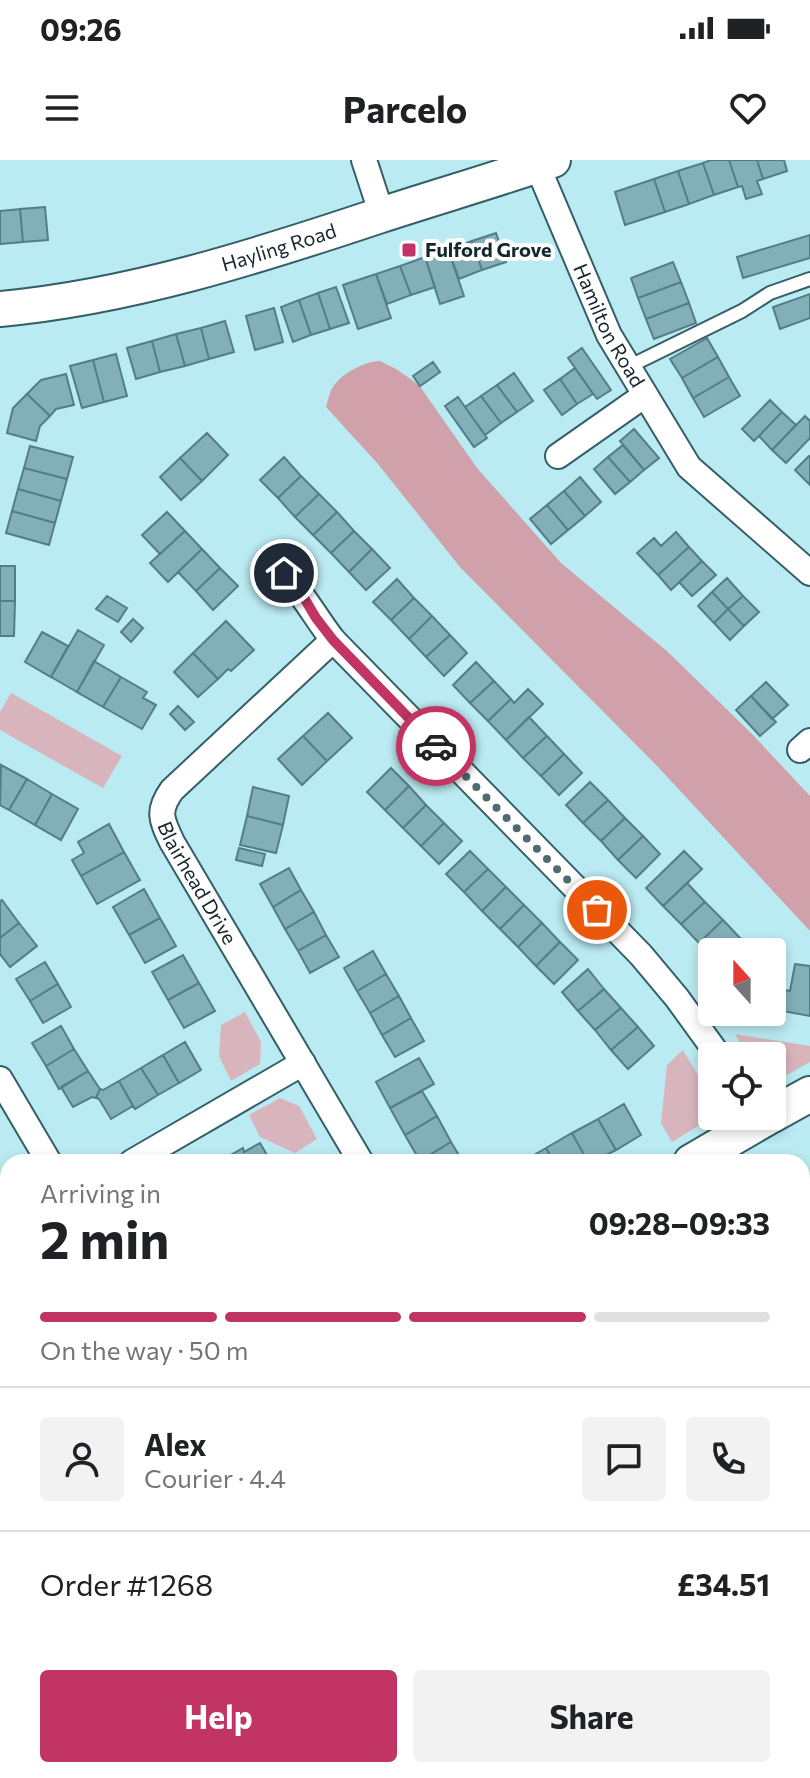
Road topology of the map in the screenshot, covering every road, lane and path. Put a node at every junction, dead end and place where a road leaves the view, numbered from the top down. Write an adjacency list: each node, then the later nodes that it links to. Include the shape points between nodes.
1 (364, 160): 3 (street)
2 (545, 163): 3 (street, Hayling Road); 6 (street, Hamilton Road, via 609,335)
3 (382, 215): 5 (street, Hayling Road, via 270,252 132,288)
4 (810, 279): 6 (lane, via 770,293)
5 (0, 309)
6 (628, 367): 7 (street, Hamilton Road)
7 (645, 395): 8 (street, Hamilton Road); 10 (street, Hamilton Road, via 689,467)
8 (558, 456)
9 (284, 573): 11 (street)
10 (810, 573)
11 (333, 640): 12 (street, via 641,955); 13 (street, Blairhead Drive, via 162,803 163,824 172,842)
12 (709, 1042)
13 (303, 1063): 19 (street); 20 (street, Blairhead Drive)
14 (0, 1079): 18 (street)
15 (810, 1094): 16 (street)
16 (786, 1106)
17 (743, 1130): 21 (street)
18 (44, 1154)
19 (146, 1154)
20 (356, 1154)
21 (704, 1154)

